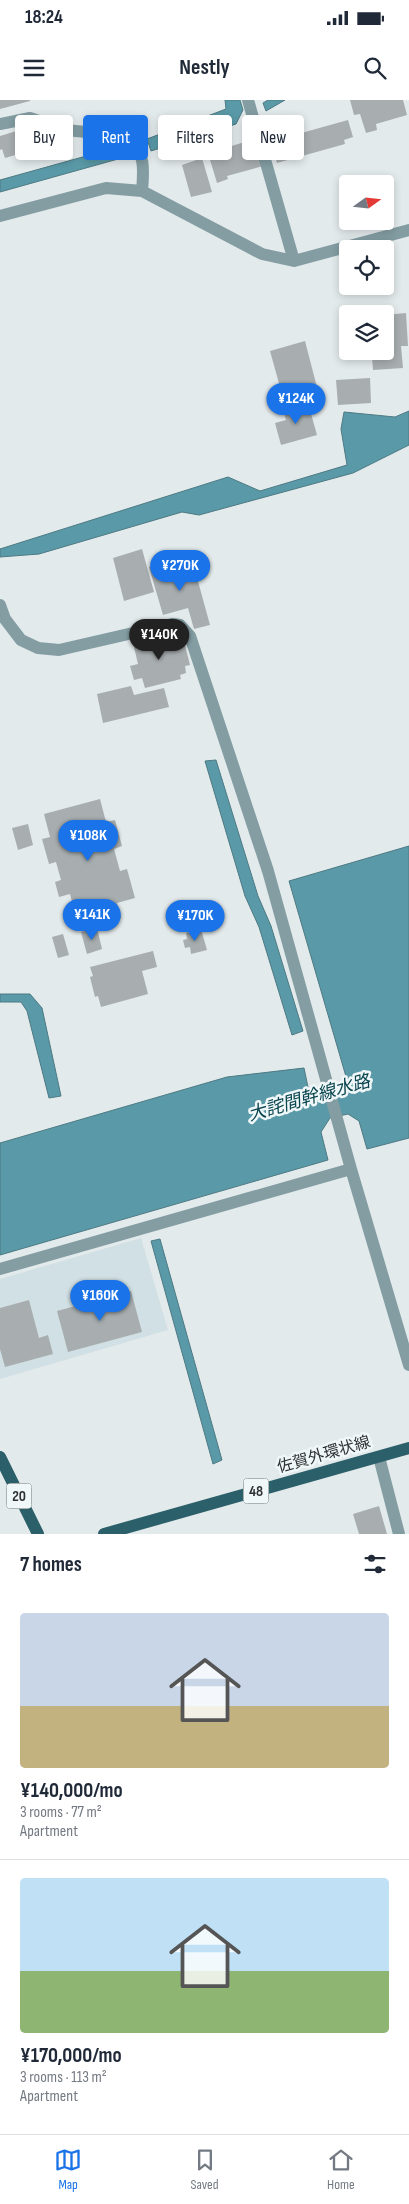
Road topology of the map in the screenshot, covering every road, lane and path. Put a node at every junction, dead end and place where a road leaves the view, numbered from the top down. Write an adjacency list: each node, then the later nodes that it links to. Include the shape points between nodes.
1 (248, 100): 6 (street)
2 (0, 124): 3 (street, via 30,118 65,130 129,136 139,146 144,165)
3 (142, 191): 4 (street, via 106,188); 6 (street, via 262,254)
4 (0, 216)
5 (409, 230): 6 (street)
6 (294, 261)
7 (0, 605): 8 (street, via 5,619 20,640 38,648 59,650 172,624 180,625 190,636 268,871)
8 (351, 1169): 9 (street); 10 (street)
9 (0, 1269)
10 (409, 1365)
11 (409, 1448): 12 (main road, 佐賀外環状線 / 48)
12 (379, 1456): 15 (main road, 佐賀外環状線 / 48); 16 (street)
13 (0, 1457): 14 (main road, 20)
14 (38, 1534)
15 (104, 1534)
16 (399, 1534)

